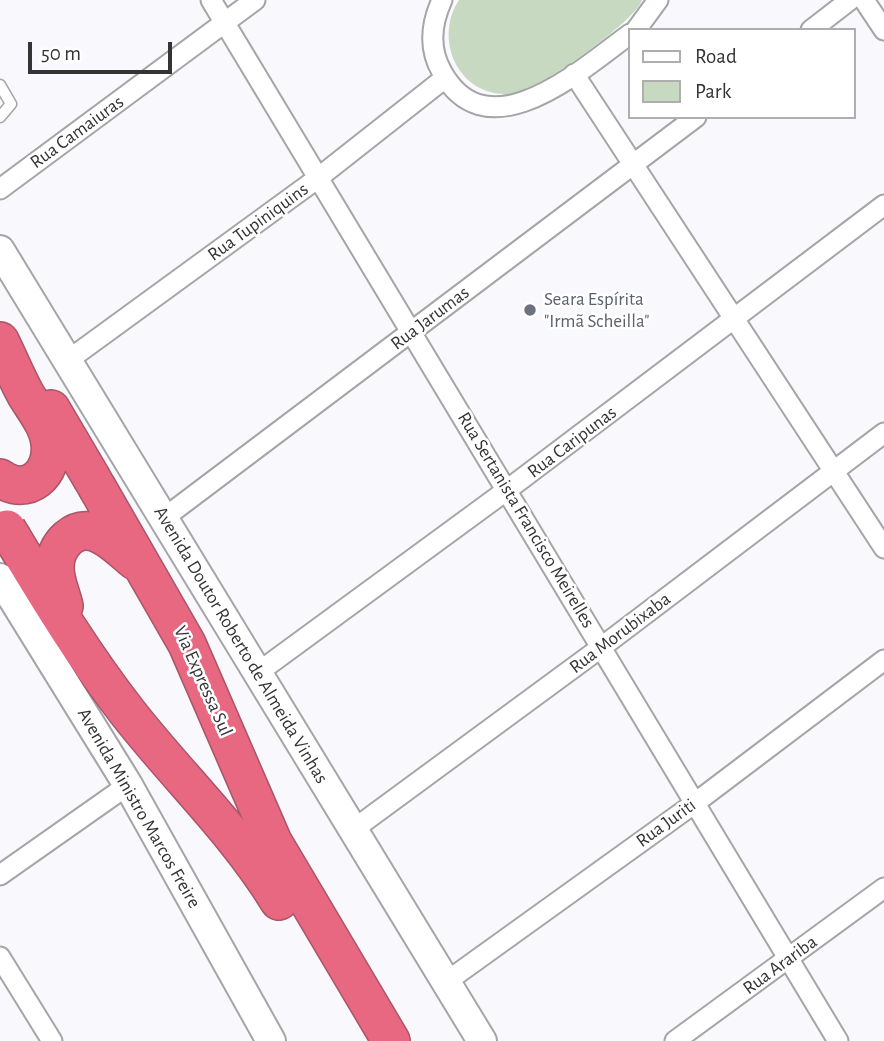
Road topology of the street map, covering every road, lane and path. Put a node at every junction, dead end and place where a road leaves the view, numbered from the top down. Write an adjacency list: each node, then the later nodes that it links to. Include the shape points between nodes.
1 (211, 0): 7 (street, Rua Sertanista Francisco Meirelles)
2 (255, 0): 7 (street, Rua Camaiuras)
3 (442, 0): 13 (street, via 432,30 432,47)
4 (658, 0): 8 (street)
5 (850, 0): 9 (street)
6 (863, 0): 10 (street)
7 (226, 23): 18 (street, Rua Sertanista Francisco Meirelles); 19 (street, Rua Camaiuras)
8 (637, 28)
9 (814, 28)
10 (884, 30)
11 (628, 35): 12 (street)
12 (574, 74): 13 (street, via 522,104 498,107 463,96); 17 (street)
13 (445, 78): 18 (street, Rua Tupiniquins)
14 (0, 85): 15 (lane, via 11,104)
15 (0, 117)
16 (693, 119): 17 (street, Rua Jarumas)
17 (634, 164): 22 (street); 24 (street, Rua Jarumas)
18 (317, 178): 24 (street, Rua Sertanista Francisco Meirelles); 26 (street, Rua Tupiniquins)
19 (0, 188)
20 (884, 205): 22 (street, Rua Caripunas)
21 (0, 250): 26 (main road, Avenida Doutor Roberto de Almeida Vinhas)
22 (735, 320): 28 (street); 30 (street, Rua Caripunas)
23 (0, 329): 34 (highway, Via Expressa Sul)
24 (411, 332): 30 (street, Rua Sertanista Francisco Meirelles); 31 (street, Rua Jarumas)
25 (0, 341): 29 (highway, via 45,425 51,459 47,471 31,483 15,485)
26 (67, 361): 31 (main road, Avenida Doutor Roberto de Almeida Vinhas)
27 (884, 433): 28 (street, Rua Morubixaba)
28 (834, 471): 33 (street); 37 (street, Rua Morubixaba)
29 (0, 478)
30 (507, 490): 37 (street, Rua Sertanista Francisco Meirelles); 39 (street, Rua Caripunas)
31 (164, 517): 39 (main road, Avenida Doutor Roberto de Almeida Vinhas)
32 (7, 528): 36 (highway)
33 (884, 548)
34 (149, 573): 36 (highway, via 98,533 70,536 57,554 54,572); 51 (highway, Via Expressa Sul, via 198,666 274,842)
35 (0, 578): 40 (main road, Avenida Ministro Marcos Freire)
36 (68, 628): 50 (highway, via 130,715 254,860)
37 (603, 646): 41 (street, Rua Sertanista Francisco Meirelles); 42 (street, Rua Morubixaba)
38 (884, 660): 41 (street, Rua Juriti)
39 (256, 674): 42 (main road, Avenida Doutor Roberto de Almeida Vinhas)
40 (128, 785): 43 (street); 49 (main road, Avenida Ministro Marcos Freire)
41 (695, 803): 46 (street, Rua Sertanista Francisco Meirelles); 47 (street, Rua Juriti)
42 (354, 829): 47 (main road, Avenida Doutor Roberto de Almeida Vinhas)
43 (0, 875)
44 (884, 888): 46 (street, Rua Arariba)
45 (0, 957): 48 (street)
46 (789, 960): 53 (street, Rua Arariba); 54 (street, Rua Sertanista Francisco Meirelles)
47 (446, 982): 52 (main road, Avenida Doutor Roberto de Almeida Vinhas)
48 (52, 1041)
49 (271, 1041)
50 (363, 1041)
51 (391, 1041)
52 (482, 1041)
53 (675, 1041)
54 (838, 1041)

